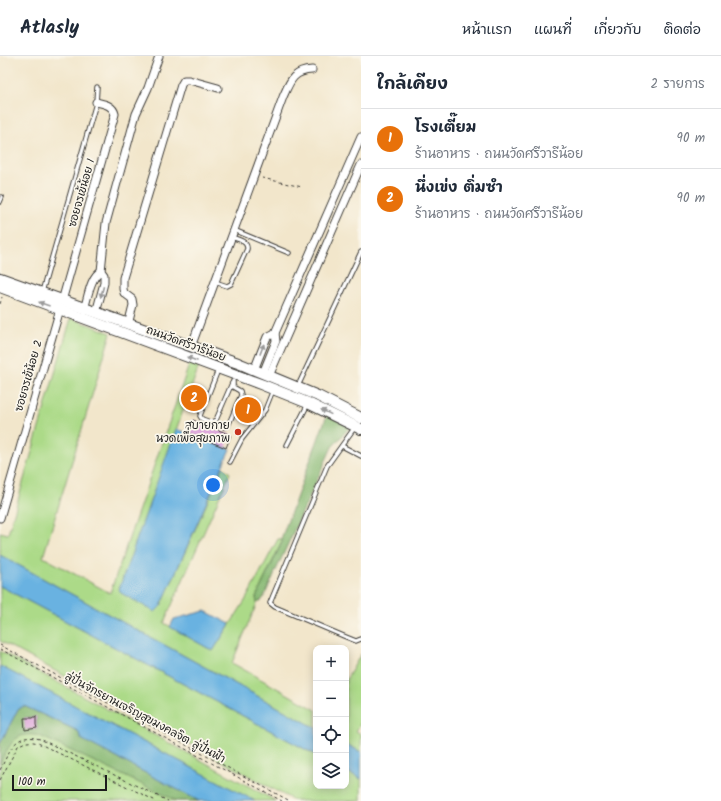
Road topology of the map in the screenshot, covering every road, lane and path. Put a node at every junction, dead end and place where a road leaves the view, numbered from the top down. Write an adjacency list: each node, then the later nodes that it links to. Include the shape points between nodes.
1 (159, 56): 13 (street, via 136,114 106,223)
2 (312, 70): 8 (street, via 304,70 291,80)
3 (97, 87): 5 (lane)
4 (218, 88): 21 (street, via 189,80 184,80 181,85 124,278 124,293 132,299 133,305)
5 (96, 102): 17 (lane); 18 (street, ซอยจรเข้น้อย 1, via 110,106 114,114)
6 (361, 137): 24 (street, via 275,333 267,337)
7 (361, 165): 24 (street)
8 (253, 176): 9 (path); 10 (street)
9 (302, 187)
10 (232, 233): 12 (lane); 15 (street); 15 (lane, via 246,243 247,249 231,284 227,286)
11 (361, 252): 27 (lane)
12 (289, 253)
13 (101, 271): 19 (street, via 93,281); 20 (street, one-way to 20, via 104,283)
14 (0, 278): 17 (main road, ถนนวัดศรีวารีน้อย)
15 (215, 282): 22 (street)
16 (0, 288): 18 (main road, ถนนวัดศรีวารีน้อย, one-way to 16)
17 (42, 293): 18 (main road, ถนนวัดศรีวารีน้อย)
18 (61, 305): 19 (main road, ถนนวัดศรีวารีน้อย); 23 (main road, ถนนวัดศรีวารีน้อย, one-way to 18); 36 (street, ซอยจรเข้น้อย 2)
19 (84, 309): 20 (main road, ถนนวัดศรีวารีน้อย)
20 (96, 313): 21 (main road, ถนนวัดศรีวารีน้อย)
21 (128, 325): 22 (main road, ถนนวัดศรีวารีน้อย)
22 (191, 347): 24 (main road, ถนนวัดศรีวารีน้อย)
23 (218, 369): 25 (main road, ถนนวัดศรีวารีน้อย); 30 (lane, via 200,416)
24 (262, 373): 26 (main road); 27 (main road, ถนนวัดศรีวารีน้อย)
25 (234, 378): 26 (main road, ถนนวัดศรีวารีน้อย); 30 (lane, via 216,420); 30 (lane, via 233,387 240,391 240,395 228,426)
26 (255, 382): 28 (main road, ถนนวัดศรีวารีน้อย)
27 (298, 387): 31 (main road, ถนนวัดศรีวารีน้อย, via 342,408)
28 (273, 389): 29 (main road, ถนนวัดศรีวารีน้อย); 35 (lane, via 265,410 245,435)
29 (308, 403): 31 (main road, ถนนวัดศรีวารีน้อย, one-way to 29); 32 (lane)
30 (210, 422)
31 (359, 424): 33 (lane)
32 (287, 445)
33 (342, 446): 34 (lane); 37 (lane, via 327,466 270,603 346,638 356,641)
34 (361, 456)
35 (230, 462)
36 (0, 518)
37 (361, 639)
38 (0, 645): 45 (path)
39 (0, 649): 44 (path, ลู่ปั่นจักรยานเจริญสุขมงคลจิต ลู่ปั่นฟ้า)
40 (0, 770): 43 (path, via 14,744 20,739 32,737)
41 (0, 780): 42 (path, via 18,746 32,742)
42 (156, 801)
43 (168, 801)
44 (282, 801)
45 (290, 801)

